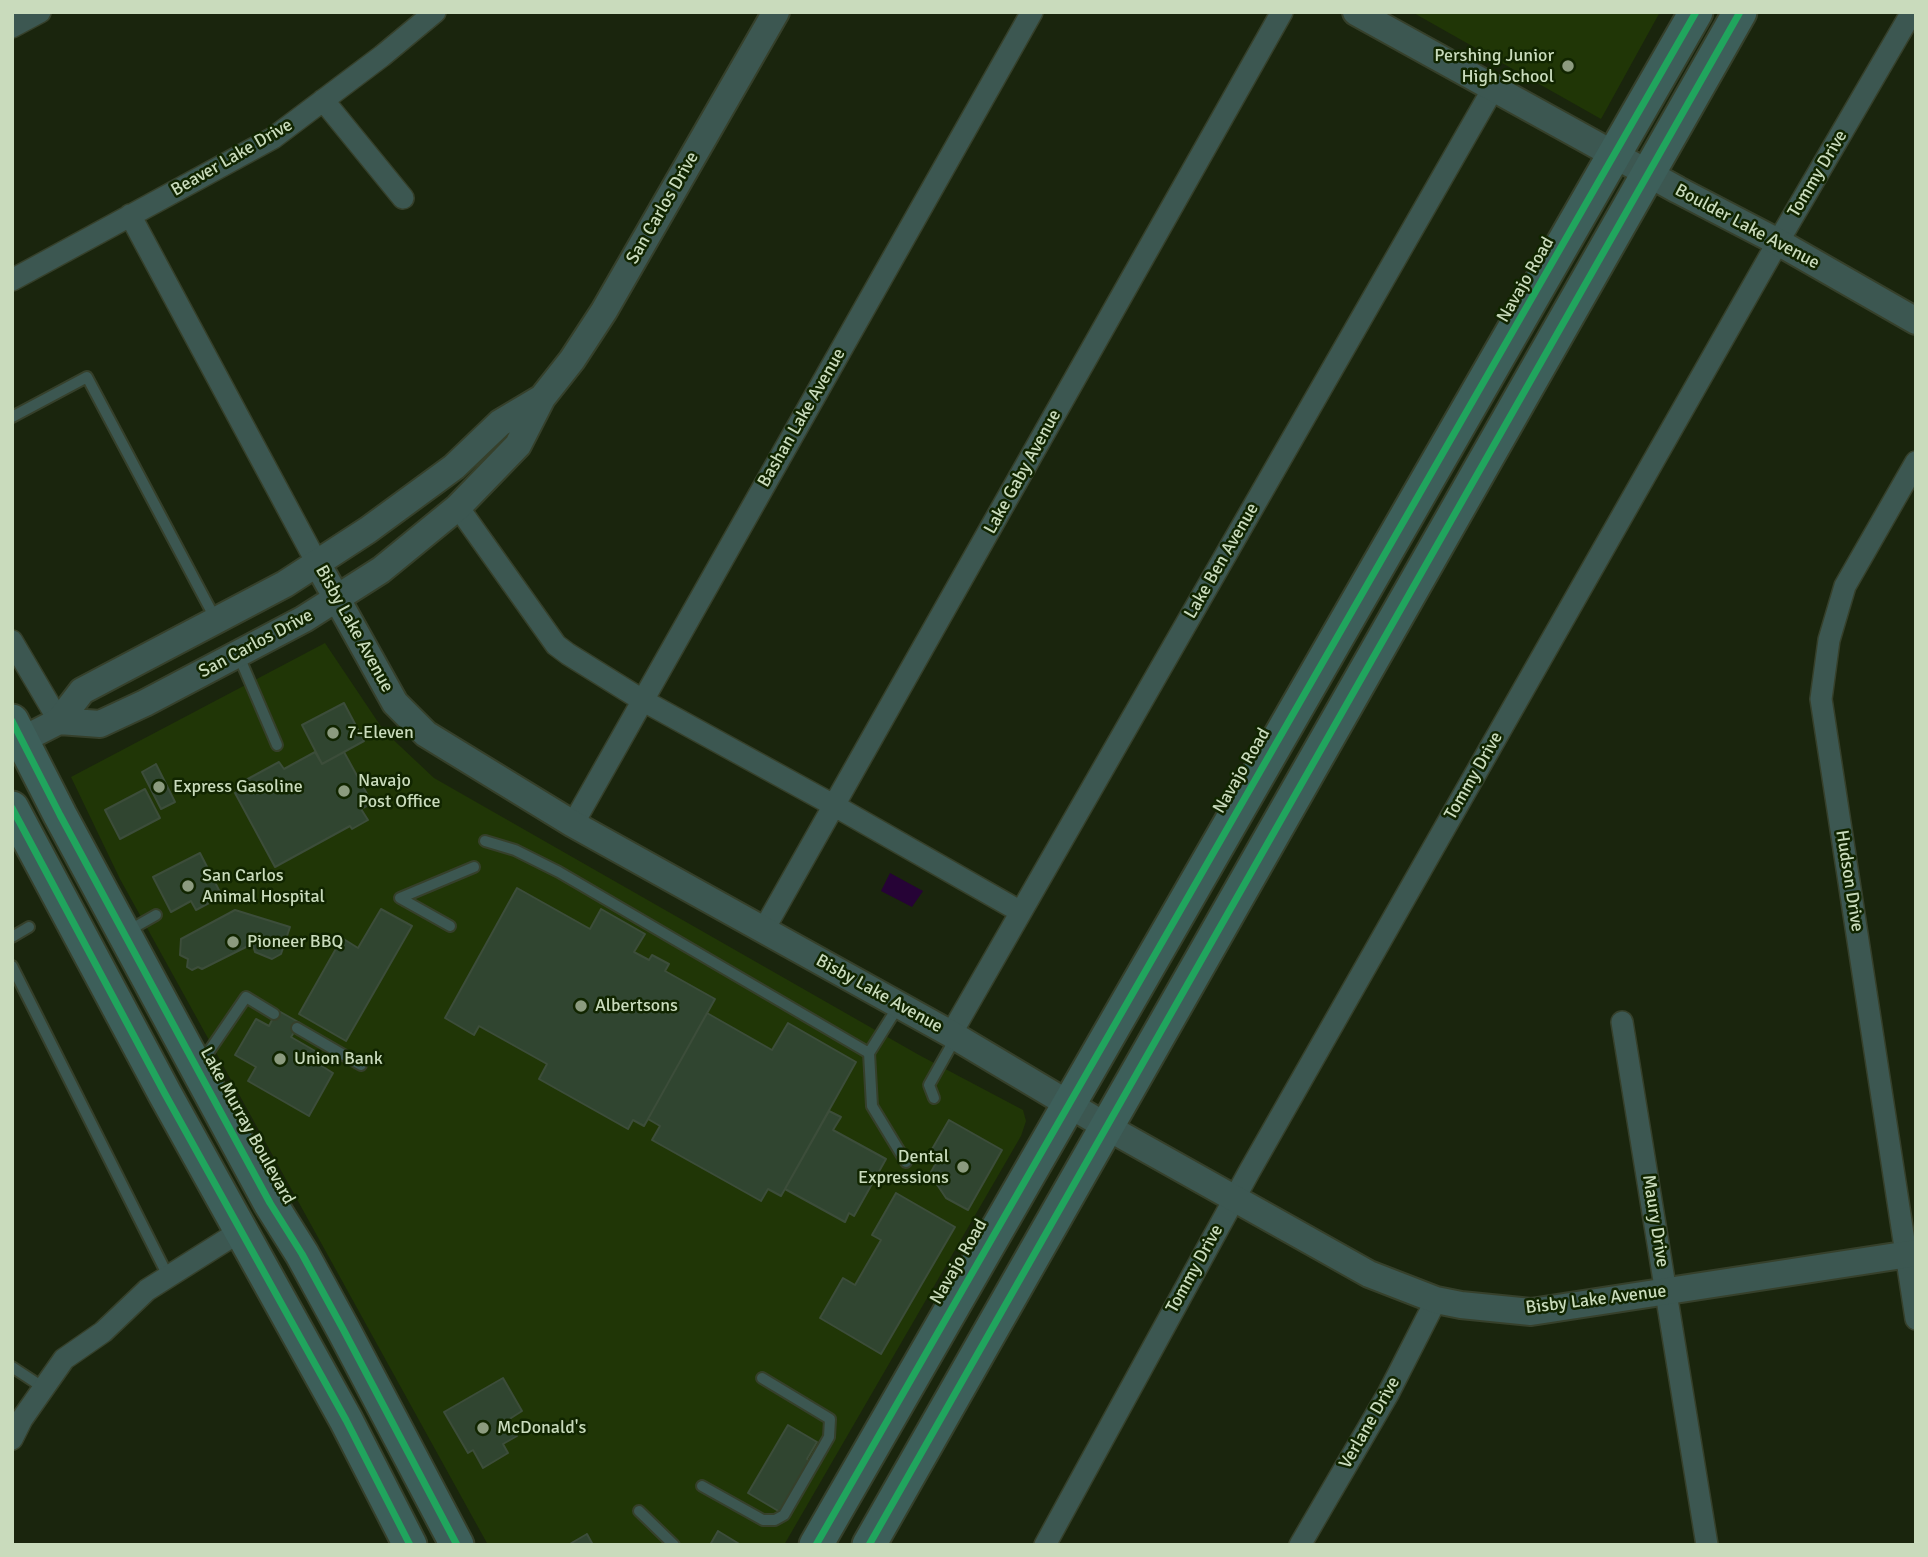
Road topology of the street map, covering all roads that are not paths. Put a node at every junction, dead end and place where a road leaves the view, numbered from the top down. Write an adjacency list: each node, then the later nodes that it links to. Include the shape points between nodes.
1 (40, 12): 10 (street)
2 (435, 12): 12 (street, Beaver Lake Drive)
3 (776, 12): 20 (street, San Carlos Drive, via 604,311)
4 (1032, 12): 29 (street, Bashan Lake Avenue)
5 (1282, 12): 33 (street, Lake Gaby Avenue)
6 (1356, 12): 11 (street, Boulder Lake Avenue)
7 (1696, 12): 13 (main road, Navajo Road)
8 (1740, 12): 14 (main road)
9 (1913, 12): 17 (street, Tommy Drive)
10 (12, 27)
11 (1494, 88): 13 (street, Boulder Lake Avenue); 38 (street, Lake Ben Avenue)
12 (323, 100): 15 (street); 16 (street, Beaver Lake Drive, via 273,138)
13 (1616, 154): 14 (street, Boulder Lake Avenue); 55 (main road, Navajo Road)
14 (1650, 174): 17 (street, Boulder Lake Avenue); 56 (main road)
15 (403, 198)
16 (130, 215): 18 (street, Beaver Lake Drive); 24 (street, Bisby Lake Avenue)
17 (1777, 242): 19 (street, Boulder Lake Avenue); 59 (street, Tommy Drive)
18 (12, 279)
19 (1916, 321)
20 (542, 398): 23 (street, San Carlos Drive, via 518,445); 24 (street, San Carlos Drive, via 500,423 454,467)
21 (12, 417): 26 (lane, via 87,377)
22 (1916, 462): 63 (street, Hudson Drive, via 1845,586 1829,640 1821,699)
23 (458, 507): 25 (street, San Carlos Drive); 29 (street, via 556,645)
24 (317, 563): 25 (street, Bisby Lake Avenue); 26 (street, San Carlos Drive)
25 (337, 599): 28 (street, San Carlos Drive); 35 (street, Bisby Lake Avenue, via 395,703 426,734)
26 (216, 620): 30 (street, San Carlos Drive, via 82,691)
27 (12, 641): 30 (street)
28 (238, 654): 30 (street, San Carlos Drive, via 100,724); 32 (lane)
29 (642, 700): 33 (street); 35 (street, Bashan Lake Avenue)
30 (59, 722): 31 (street, San Carlos Drive)
31 (16, 735): 43 (main road, Lake Murray Boulevard)
32 (277, 745)
33 (835, 806): 38 (street); 42 (street, Lake Gaby Avenue)
34 (12, 808): 58 (main road)
35 (573, 824): 42 (street, Bisby Lake Avenue)
36 (485, 841): 51 (lane, via 559,872)
37 (474, 867): 40 (lane, via 400,898)
38 (1021, 912): 50 (street, Lake Ben Avenue)
39 (156, 915): 43 (lane)
40 (450, 926)
41 (29, 927): 44 (lane)
42 (763, 931): 46 (street, Bisby Lake Avenue)
43 (124, 933): 53 (main road, Lake Murray Boulevard)
44 (12, 937)
45 (12, 966): 64 (lane)
46 (899, 1005): 50 (street, Bisby Lake Avenue); 51 (lane)
47 (274, 1014): 53 (lane, via 246,998)
48 (1622, 1022): 65 (street, Maury Drive)
49 (297, 1028): 52 (lane)
50 (953, 1035): 54 (lane, via 929,1085); 55 (street, Bisby Lake Avenue)
51 (869, 1054): 57 (lane, via 872,1106)
52 (360, 1065)
53 (197, 1069): 60 (main road, Lake Murray Boulevard)
54 (934, 1098)
55 (1068, 1103): 56 (street, Bisby Lake Avenue); 71 (main road, Navajo Road)
56 (1107, 1126): 59 (street, Bisby Lake Avenue); 75 (main road)
57 (906, 1163)
58 (207, 1168): 60 (main road, via 250,1200); 61 (main road)
59 (1233, 1199): 66 (street, Bisby Lake Avenue, via 1369,1274); 80 (street, Tommy Drive)
60 (270, 1203): 62 (main road, Lake Murray Boulevard)
61 (242, 1230): 62 (main road); 64 (street); 76 (main road)
62 (302, 1254): 77 (main road, Lake Murray Boulevard)
63 (1911, 1254): 65 (street, Bisby Lake Avenue); 67 (street, Hudson Drive)
64 (168, 1276): 70 (street, via 64,1359)
65 (1667, 1292): 66 (street, Bisby Lake Avenue, via 1531,1312); 82 (street, Maury Drive)
66 (1436, 1300): 81 (street, Verlane Drive, via 1388,1394)
67 (1916, 1319)
68 (12, 1367): 70 (lane)
69 (762, 1378): 73 (lane, via 830,1419 829,1437 785,1515 775,1520 763,1520)
70 (44, 1388): 72 (street)
71 (902, 1395): 75 (main road, via 919,1419 917,1434 875,1509); 79 (main road, Navajo Road)
72 (12, 1439)
73 (702, 1486)
74 (639, 1511): 78 (lane)
75 (870, 1542)
76 (410, 1545)
77 (457, 1545)
78 (674, 1545)
79 (816, 1545)
80 (1045, 1545)
81 (1300, 1545)
82 (1707, 1545)

